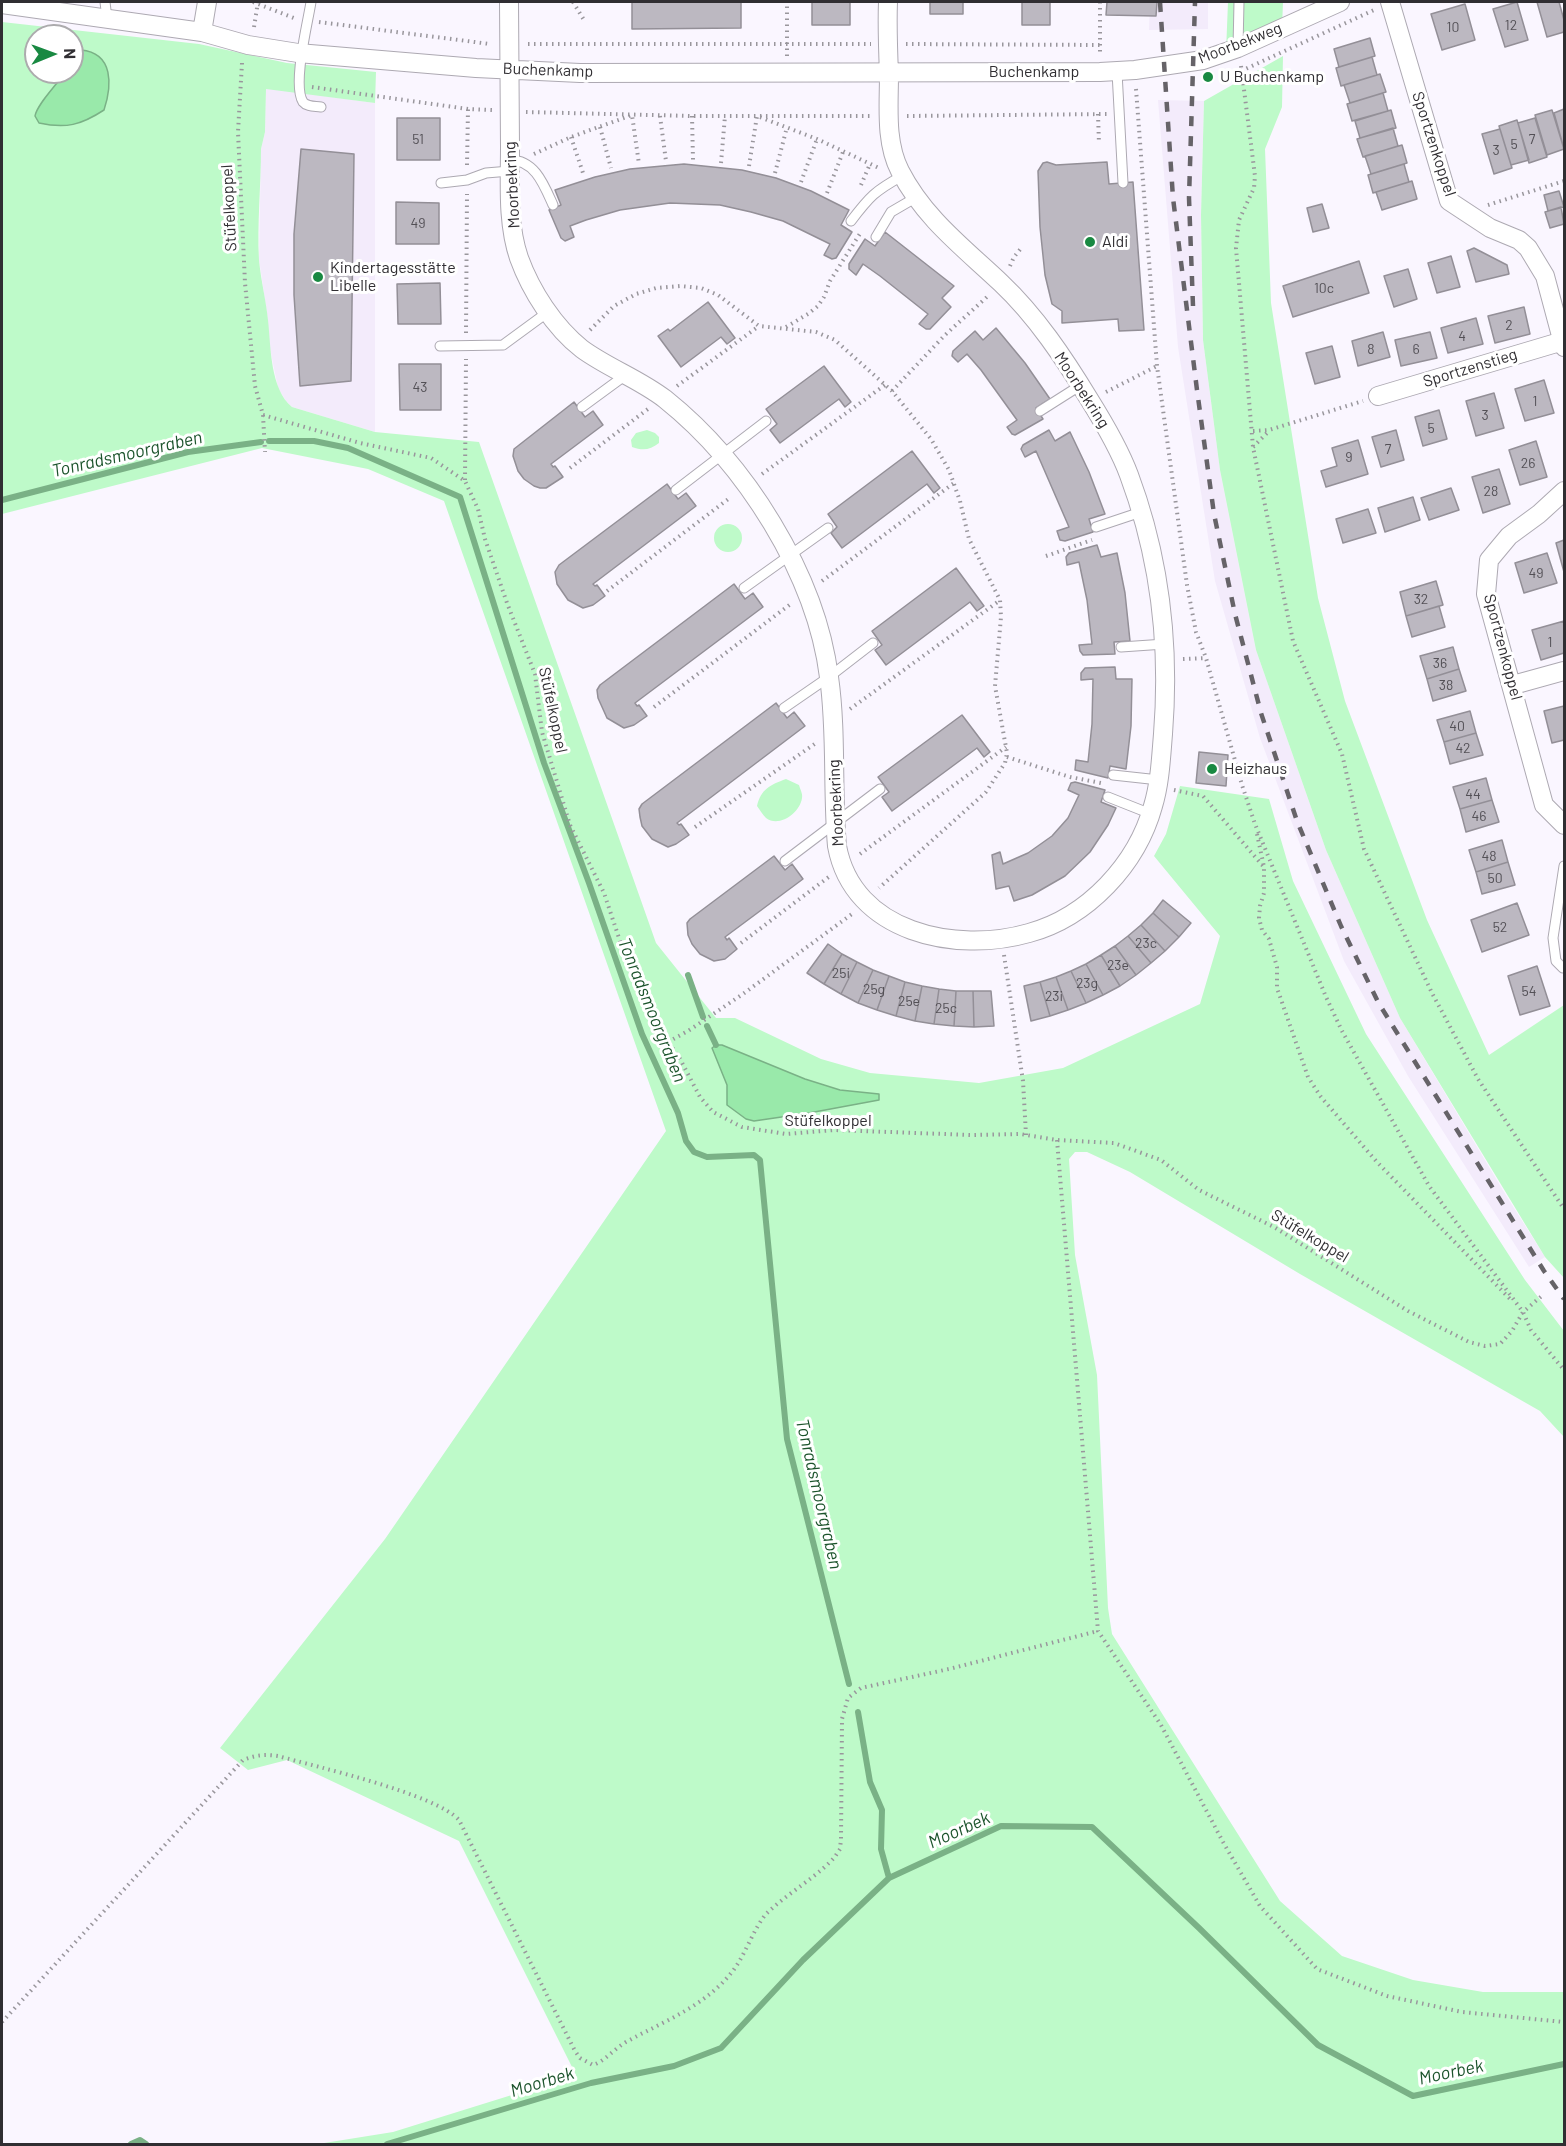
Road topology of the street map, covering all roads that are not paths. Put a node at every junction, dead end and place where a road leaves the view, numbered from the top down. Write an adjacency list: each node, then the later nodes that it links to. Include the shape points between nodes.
1 (207, 2): 11 (street)
2 (311, 2): 13 (lane)
3 (509, 2): 14 (street, Moorbekring)
4 (888, 2): 16 (street, Moorbekring)
5 (1239, 2): 12 (lane)
6 (1340, 2): 12 (street, Moorbekweg)
7 (1390, 2): 27 (street, Sportzenkoppel, via 1449,201 1528,248 1545,276)
8 (2, 4): 9 (street, Buchenkamp)
9 (40, 5): 10 (street, Buchenkamp)
10 (106, 10): 11 (street, Buchenkamp)
11 (202, 32): 13 (street, Buchenkamp, via 248,45)
12 (1238, 48): 15 (street, Moorbekweg, via 1203,60)
13 (304, 54): 14 (street, Buchenkamp); 17 (lane, via 299,89 308,106)
14 (510, 69): 16 (street, Buchenkamp, via 580,73); 18 (street, Moorbekring)
15 (1117, 71): 16 (street, Buchenkamp); 21 (lane)
16 (889, 72): 19 (street, Moorbekring, via 892,151)
17 (321, 107)
18 (513, 164): 20 (lane, via 467,180); 23 (lane, via 528,164); 26 (street, Moorbekring, via 513,231 519,256)
19 (900, 172): 22 (street, Moorbekring); 24 (lane, via 869,197)
20 (441, 183)
21 (1123, 183)
22 (915, 198): 25 (lane, via 891,212); 30 (street, Moorbekring, via 1002,284 1037,325)
23 (553, 205)
24 (851, 221)
25 (876, 237)
26 (549, 312): 28 (lane, via 503,345); 29 (street, Moorbekring, via 578,345)
27 (1564, 344): 31 (street, Sportzenstieg)
28 (440, 346)
29 (627, 374): 32 (lane); 35 (street, Moorbekring, via 673,405)
30 (1085, 393): 33 (lane); 38 (street, Moorbekring, via 1120,454)
31 (1378, 396)
32 (582, 408)
33 (1040, 411)
34 (766, 421): 35 (lane)
35 (722, 454): 36 (lane); 41 (street, Moorbekring, via 762,508)
36 (676, 490)
37 (1564, 491): 48 (street, Sportzenkoppel, via 1509,536 1489,560 1486,594)
38 (1141, 512): 39 (lane); 44 (street, Moorbekring, via 1155,569)
39 (1096, 527)
40 (828, 528): 41 (lane)
41 (789, 556): 42 (lane); 47 (street, Moorbekring, via 824,646)
42 (744, 588)
43 (873, 643): 47 (lane)
44 (1165, 644): 45 (lane); 51 (street, Moorbekring, via 1165,712)
45 (1120, 646)
46 (1564, 671): 48 (street)
47 (829, 677): 49 (lane); 55 (street, Moorbekring)
48 (1513, 685): 56 (street, Sportzenkoppel, via 1544,804)
49 (784, 708)
50 (1113, 775): 51 (lane)
51 (1158, 784): 54 (street, Moorbekring)
52 (880, 789): 55 (lane)
53 (1108, 797): 54 (lane)
54 (1151, 814): 55 (street, Moorbekring, via 1120,870 1089,902 1058,923 1002,939 956,940 889,921 866,901 842,867)
55 (835, 823): 57 (lane)
56 (1564, 825)
57 (785, 861)
58 (1564, 866): 59 (lane, via 1553,938 1556,961)
59 (1563, 968)

